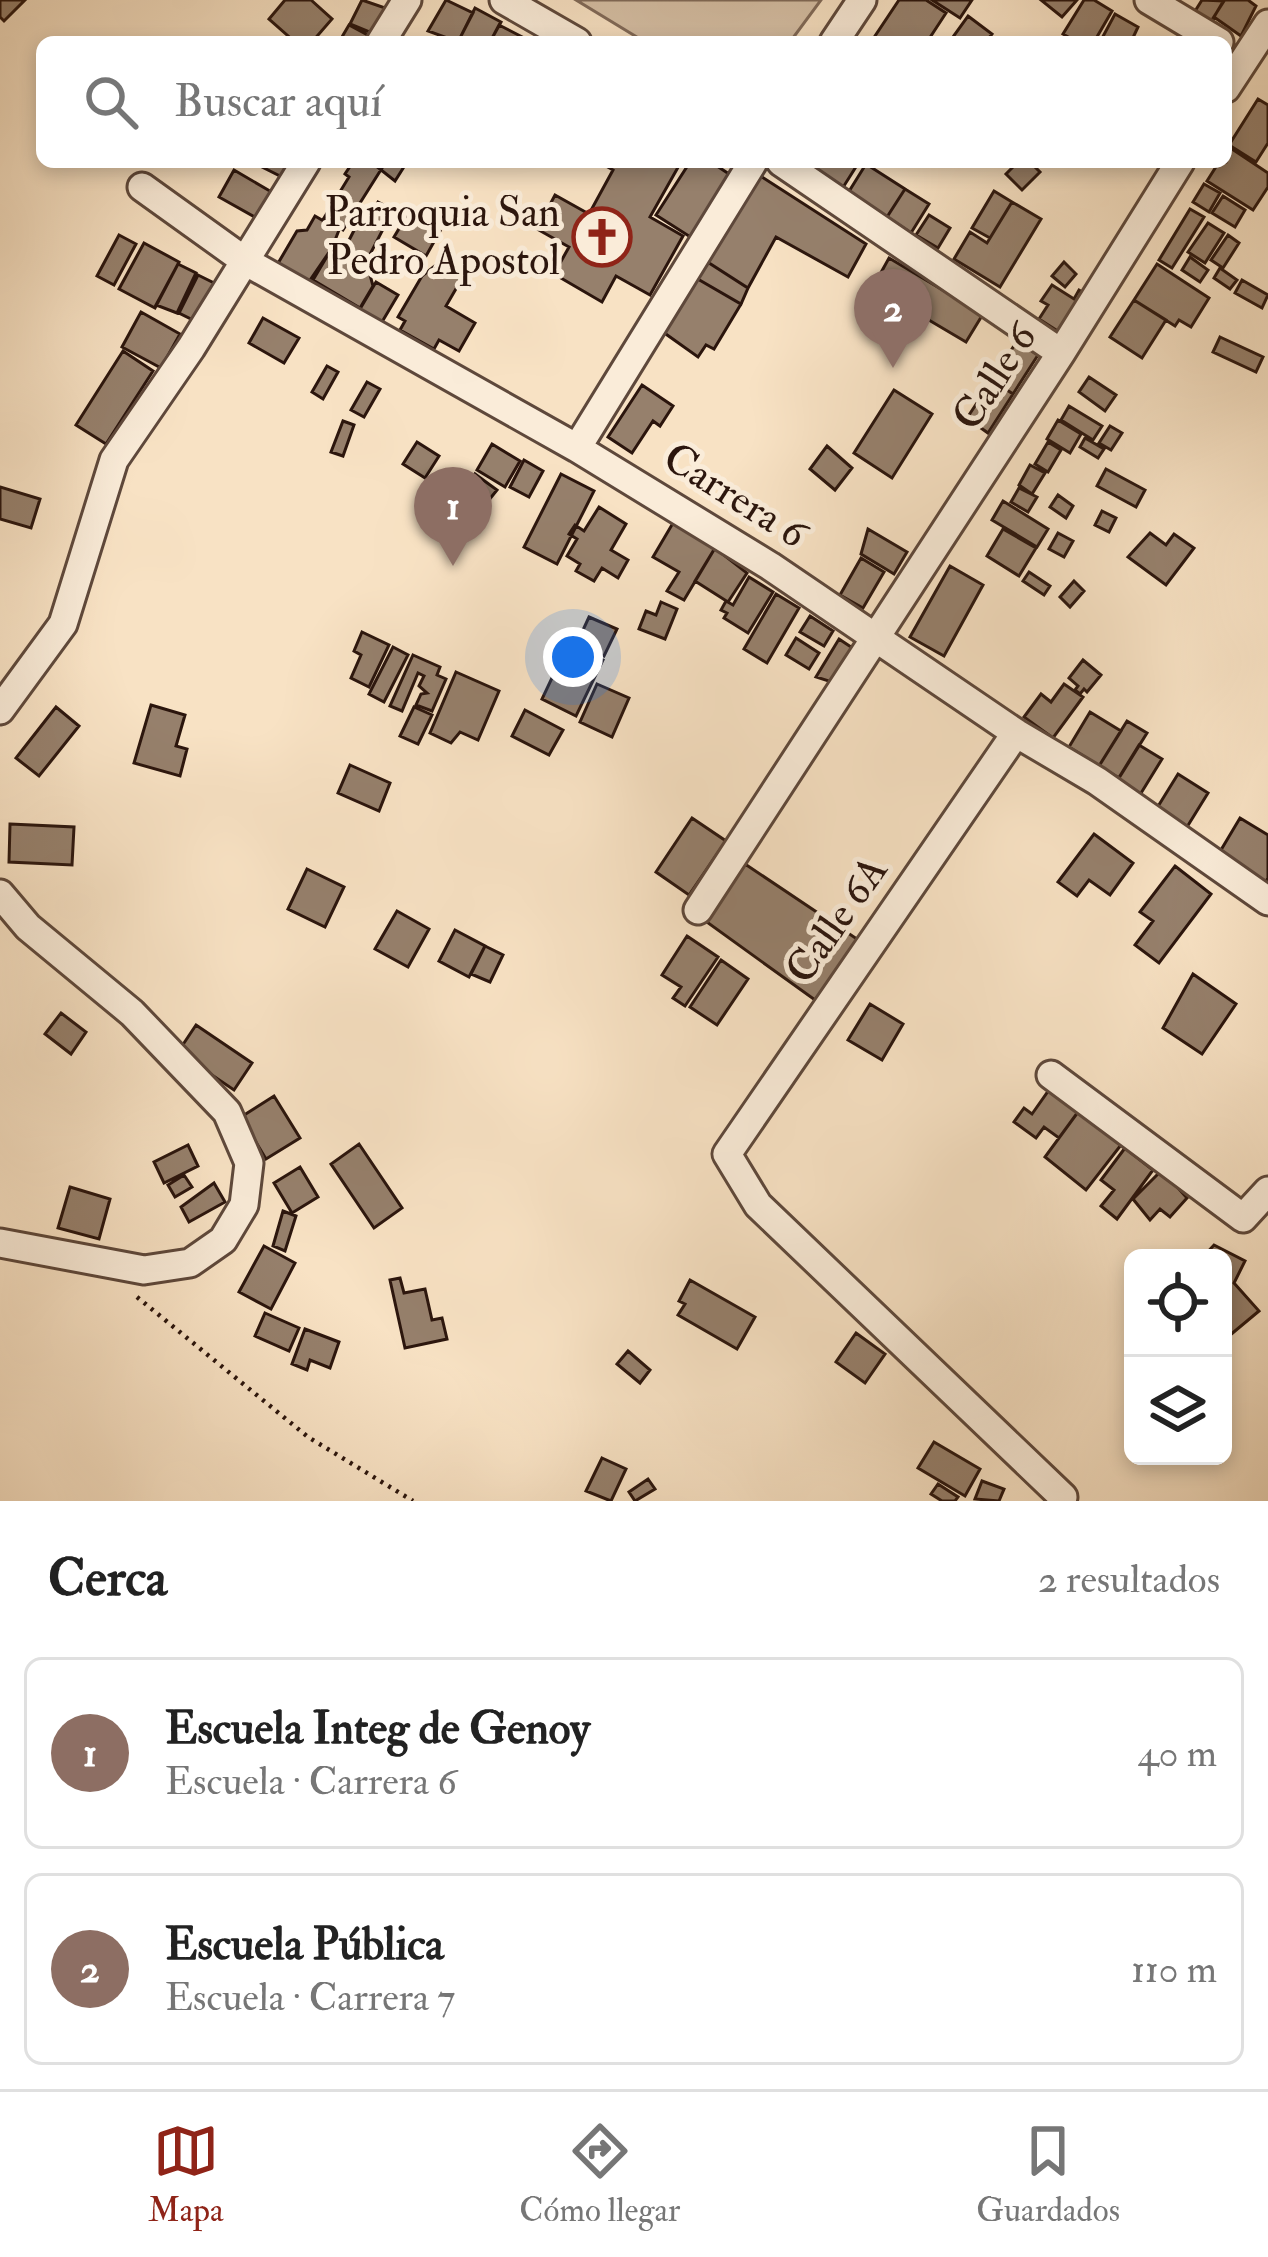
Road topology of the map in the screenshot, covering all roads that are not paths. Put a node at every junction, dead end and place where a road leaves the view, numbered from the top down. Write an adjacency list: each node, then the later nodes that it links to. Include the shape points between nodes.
1 (406, 0): 6 (street)
2 (505, 0): 7 (street)
3 (862, 0): 8 (street)
4 (1149, 0): 9 (street)
5 (1268, 24): 10 (street)
6 (384, 36)
7 (567, 36)
8 (838, 36)
9 (1210, 36)
10 (1240, 54)
11 (302, 168): 16 (street)
12 (749, 168): 18 (street)
13 (791, 168): 17 (street)
14 (1176, 168): 17 (street, Calle 6)
15 (142, 187): 16 (street, Carrera 6)
16 (245, 260): 18 (street, Carrera 6); 20 (street, via 114,460 63,624)
17 (1061, 353): 19 (street, Calle 6)
18 (578, 448): 19 (street, Carrera 6)
19 (878, 636): 21 (street, Carrera 6); 24 (street, Calle 6)
20 (0, 710)
21 (1016, 733): 23 (street, Carrera 6); 28 (street, Calle 6A, via 727,1154 758,1205)
22 (0, 894): 27 (street, via 133,1013 227,1112 249,1162 244,1205 224,1240 190,1263 144,1270)
23 (1268, 901)
24 (698, 910)
25 (1051, 1075): 26 (street, via 1243,1218)
26 (1268, 1191)
27 (0, 1243)
28 (1063, 1497)

